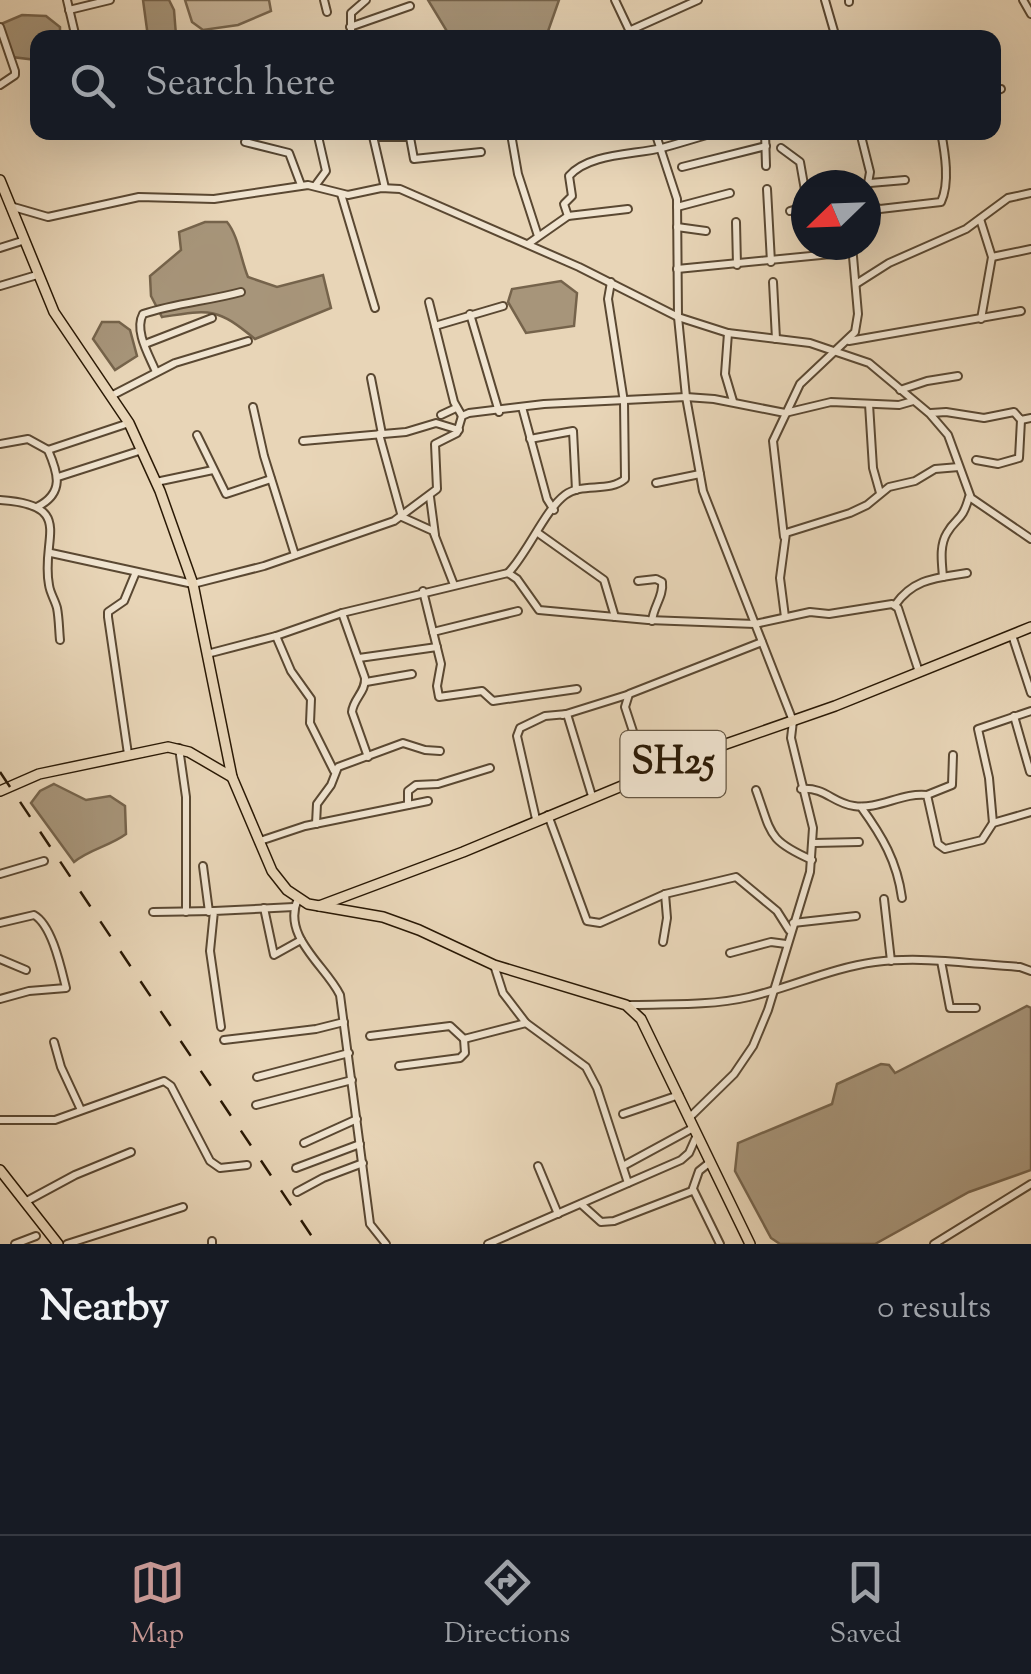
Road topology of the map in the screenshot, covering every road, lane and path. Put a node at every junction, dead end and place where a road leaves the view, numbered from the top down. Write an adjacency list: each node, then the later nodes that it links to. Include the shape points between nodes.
1 (67, 0): 11 (street)
2 (110, 0): 11 (street)
3 (324, 0): 13 (street)
4 (351, 0): 12 (street)
5 (366, 0): 12 (street)
6 (615, 0): 19 (street)
7 (698, 0): 20 (street)
8 (825, 0): 21 (street)
9 (1023, 0): 14 (street)
10 (410, 6): 16 (street)
11 (69, 10): 17 (street)
12 (353, 10): 16 (street)
13 (327, 12)
14 (1031, 14)
15 (0, 27): 22 (street, via 15,71)
16 (350, 27): 18 (street)
17 (74, 30)
18 (350, 30)
19 (630, 30)
20 (640, 30)
21 (834, 30)
22 (0, 85)
23 (319, 140): 45 (street, via 326,170)
24 (374, 140): 46 (street)
25 (410, 140): 36 (street, via 414,160)
26 (512, 140): 60 (street)
27 (657, 140): 35 (street)
28 (690, 140): 35 (street)
29 (766, 140): 33 (street)
30 (862, 140): 40 (street)
31 (942, 140): 54 (street, via 942,202)
32 (245, 142): 44 (street, via 289,153)
33 (766, 146): 37 (street); 38 (street)
34 (780, 148): 39 (street)
35 (660, 149): 52 (street); 55 (street, via 574,170 572,196 564,204)
36 (481, 152)
37 (766, 166)
38 (682, 167)
39 (801, 170)
40 (870, 170)
41 (0, 180): 51 (main road)
42 (905, 180): 43 (street)
43 (881, 182)
44 (301, 185): 45 (street); 51 (street, via 214,199 139,197 48,217)
45 (316, 186): 50 (street)
46 (385, 188): 50 (street); 62 (street)
47 (767, 189): 68 (street)
48 (730, 193): 52 (street)
49 (1031, 193): 56 (street, via 1008,198)
50 (340, 194): 79 (street)
51 (9, 205): 61 (main road)
52 (677, 208): 58 (street)
53 (628, 209): 55 (street)
54 (881, 210)
55 (568, 216): 60 (street)
56 (980, 219): 65 (street); 74 (street)
57 (736, 222): 69 (street)
58 (677, 228): 59 (street); 70 (street)
59 (706, 231)
60 (538, 236): 62 (street)
61 (22, 241): 63 (street); 71 (main road)
62 (527, 244): 72 (street)
63 (0, 248)
64 (1031, 249): 65 (street)
65 (992, 258): 84 (street)
66 (791, 259): 68 (street)
67 (853, 260): 74 (street)
68 (771, 262): 69 (street)
69 (737, 265): 70 (street)
70 (677, 269): 82 (street)
71 (37, 275): 75 (street); 96 (main road, via 69,338)
72 (611, 282): 82 (street); 98 (street)
73 (773, 282): 87 (street)
74 (856, 284): 89 (street, via 857,325)
75 (0, 286)
76 (241, 292): 90 (street, via 143,314)
77 (429, 302): 85 (street)
78 (503, 306): 81 (street)
79 (374, 308)
80 (1021, 311): 84 (street)
81 (470, 314): 85 (street); 105 (street)
82 (678, 317): 86 (street); 97 (street)
83 (212, 318): 90 (street)
84 (981, 319): 89 (street)
85 (435, 326): 104 (street)
86 (728, 333): 87 (street); 99 (street, via 725,374)
87 (776, 339): 91 (street)
88 (248, 341): 92 (street)
89 (848, 342): 91 (street)
90 (145, 344): 92 (street)
91 (836, 350): 95 (street, via 869,362); 106 (street, via 800,384)
92 (156, 372): 96 (street)
93 (958, 376): 95 (street)
94 (371, 378): 114 (street)
95 (900, 390): 100 (street)
96 (111, 396): 112 (main road)
97 (686, 398): 98 (street); 99 (street); 124 (street)
98 (624, 402): 102 (street); 129 (street, via 625,480)
99 (733, 402): 106 (street)
100 (913, 402): 101 (street); 107 (street)
101 (868, 404): 106 (street, via 831,402); 130 (street)
102 (522, 407): 105 (street); 116 (street)
103 (254, 408): 126 (street)
104 (456, 408): 108 (street); 109 (street)
105 (499, 412): 109 (street)
106 (785, 413): 139 (street, via 772,448)
107 (930, 414): 111 (street, via 984,418 1014,412); 122 (street, via 948,435)
108 (440, 415)
109 (462, 416): 113 (street)
110 (1031, 418): 111 (street)
111 (1021, 420): 121 (street, via 1018,458 998,464)
112 (129, 423): 119 (street); 120 (main road)
113 (459, 430): 114 (street, via 436,423); 132 (street, via 435,444 437,489)
114 (380, 434): 117 (street); 136 (street)
115 (197, 435): 123 (street)
116 (530, 440): 129 (street, via 574,431); 135 (street)
117 (303, 441)
118 (0, 444): 119 (street, via 28,439)
119 (48, 450): 125 (street)
120 (143, 450): 125 (street); 127 (main road)
121 (976, 460)
122 (959, 467): 130 (street, via 935,469); 131 (street)
123 (213, 470): 126 (street, via 226,494); 127 (street)
124 (700, 474): 128 (street); 157 (street)
125 (58, 477): 134 (street, via 49,500)
126 (271, 479): 142 (street)
127 (156, 482): 148 (main road)
128 (656, 483)
129 (576, 490): 135 (street)
130 (880, 493): 139 (street, via 850,513)
131 (969, 495): 140 (street); 146 (street, via 944,540)
132 (430, 497): 136 (street); 138 (street)
133 (0, 500): 134 (street)
134 (37, 507): 141 (street, via 52,530)
135 (554, 510): 137 (street)
136 (402, 516): 138 (street); 142 (street)
137 (538, 533): 144 (street); 154 (street, via 604,580)
138 (436, 534): 149 (street)
139 (784, 536): 155 (street, via 780,584)
140 (1031, 539)
141 (51, 553): 143 (street); 162 (street, via 49,586)
142 (295, 555): 148 (street)
143 (136, 572): 148 (street); 181 (street, via 124,602 108,612)
144 (508, 573): 149 (street); 154 (street, via 539,610)
145 (967, 573): 146 (street)
146 (943, 577): 151 (street, via 909,588)
147 (638, 580): 156 (street, via 662,582)
148 (193, 584): 165 (main road)
149 (454, 585): 150 (street)
150 (422, 591): 153 (street); 159 (street)
151 (895, 605): 155 (street); 168 (street)
152 (518, 611): 159 (street)
153 (342, 612): 161 (street); 166 (street)
154 (615, 617): 156 (street)
155 (786, 617): 157 (street)
156 (652, 620): 157 (street)
157 (755, 624): 163 (street)
158 (1031, 626): 160 (main road, SH25)
159 (433, 632): 164 (street)
160 (1012, 635): 167 (street); 168 (main road, SH25)
161 (276, 636): 165 (street); 185 (street, via 312,698 310,723)
162 (60, 640)
163 (762, 642): 173 (street); 178 (street)
164 (437, 648): 166 (street); 171 (street, via 441,698 482,692 493,702)
165 (208, 654): 188 (main road)
166 (360, 658): 170 (street)
167 (1027, 668): 172 (street)
168 (919, 672): 178 (main road, SH25)
169 (412, 674): 170 (street)
170 (366, 682): 183 (street, via 352,712)
171 (577, 689)
172 (1031, 692)
173 (628, 694): 175 (street); 187 (street, via 625,707)
174 (1031, 710): 176 (street)
175 (566, 714): 177 (street); 193 (street); 199 (street, via 545,716 517,736)
176 (1014, 716): 186 (street); 201 (street, via 977,732)
177 (555, 718)
178 (793, 721): 187 (main road, SH25); 189 (street)
179 (179, 748): 181 (main road); 188 (main road); 216 (street)
180 (440, 750): 183 (street, via 408,742)
181 (128, 754): 190 (main road)
182 (954, 754): 192 (street, via 952,785)
183 (368, 757): 185 (street)
184 (490, 768): 195 (street, via 411,787)
185 (334, 771): 200 (street, via 317,804)
186 (1030, 772)
187 (647, 774): 193 (main road, SH25)
188 (232, 777): 202 (main road)
189 (801, 788): 196 (street); 204 (street)
190 (0, 790)
191 (756, 790): 205 (street, via 773,838)
192 (927, 795): 196 (street); 201 (street, via 941,848 982,840)
193 (592, 796): 198 (main road, SH25)
194 (428, 801): 195 (street)
195 (408, 805): 200 (street)
196 (861, 806): 210 (street, via 884,839)
197 (1031, 812): 201 (street)
198 (547, 814): 199 (main road, SH25); 209 (street, via 588,921 600,923)
199 (536, 819): 213 (main road, SH25)
200 (316, 824): 202 (street)
201 (993, 824)
202 (257, 842): 212 (main road)
203 (859, 842): 204 (street)
204 (814, 843): 205 (street)
205 (812, 860): 220 (street)
206 (44, 861): 208 (street)
207 (203, 866): 217 (street)
208 (0, 874)
209 (665, 894): 220 (street, via 740,878); 222 (street)
210 (902, 898)
211 (884, 900): 226 (street)
212 (296, 903): 213 (main road); 214 (street); 221 (street)
213 (316, 907): 228 (main road, via 384,917)
214 (264, 908): 217 (street); 221 (street, via 274,955)
215 (153, 912): 216 (street)
216 (186, 912): 217 (street)
217 (212, 912): 237 (street, via 210,951)
218 (856, 916): 220 (street)
219 (0, 923): 232 (street, via 34,915 42,920 66,988)
220 (791, 927): 223 (street)
221 (301, 940): 235 (street, via 332,979)
222 (662, 942)
223 (786, 944): 224 (street); 231 (street)
224 (730, 953)
225 (0, 959): 229 (street)
226 (891, 961): 227 (street); 231 (street)
227 (941, 961): 230 (street); 234 (street, via 950,1008)
228 (494, 965): 233 (main road); 236 (street, via 503,993)
229 (26, 970)
230 (1031, 971)
231 (774, 990): 233 (street, via 723,1002); 252 (street, via 745,1060)
232 (0, 998)
233 (626, 1005): 246 (main road, via 641,1019)
234 (976, 1008)
235 (344, 1022): 240 (street); 242 (street)
236 (526, 1023): 239 (street); 260 (street, via 586,1068)
237 (221, 1027)
238 (370, 1036): 239 (street, via 450,1026)
239 (464, 1039): 243 (street, via 460,1058)
240 (224, 1040)
241 (54, 1042): 248 (street)
242 (349, 1053): 244 (street); 245 (street)
243 (399, 1066)
244 (257, 1077)
245 (352, 1080): 247 (street); 250 (street)
246 (679, 1095): 249 (street); 252 (main road)
247 (256, 1105)
248 (81, 1110): 251 (street, via 48,1121); 258 (street, via 168,1082 210,1162 220,1168)
249 (623, 1114)
250 (357, 1119): 253 (street); 254 (street)
251 (0, 1120)
252 (693, 1127): 257 (main road); 260 (street); 263 (street, via 686,1156)
253 (304, 1143)
254 (360, 1144): 256 (street); 261 (street)
255 (131, 1152): 267 (street)
256 (363, 1163): 266 (street); 276 (street, via 370,1224)
257 (709, 1163): 265 (street); 279 (main road)
258 (247, 1165)
259 (538, 1166): 270 (street)
260 (622, 1166): 263 (street)
261 (296, 1168)
262 (0, 1170): 267 (main road)
263 (628, 1183): 268 (street)
264 (1031, 1184): 280 (street)
265 (693, 1189): 268 (street, via 607,1222); 278 (street)
266 (296, 1192)
267 (24, 1202): 271 (main road)
268 (582, 1204): 270 (street)
269 (182, 1207): 275 (street)
270 (558, 1214): 277 (street)
271 (44, 1227): 272 (street); 274 (main road)
272 (37, 1240): 273 (street)
273 (15, 1244)
274 (58, 1244)
275 (67, 1244)
276 (386, 1244)
277 (488, 1244)
278 (720, 1244)
279 (750, 1244)
280 (935, 1244)

